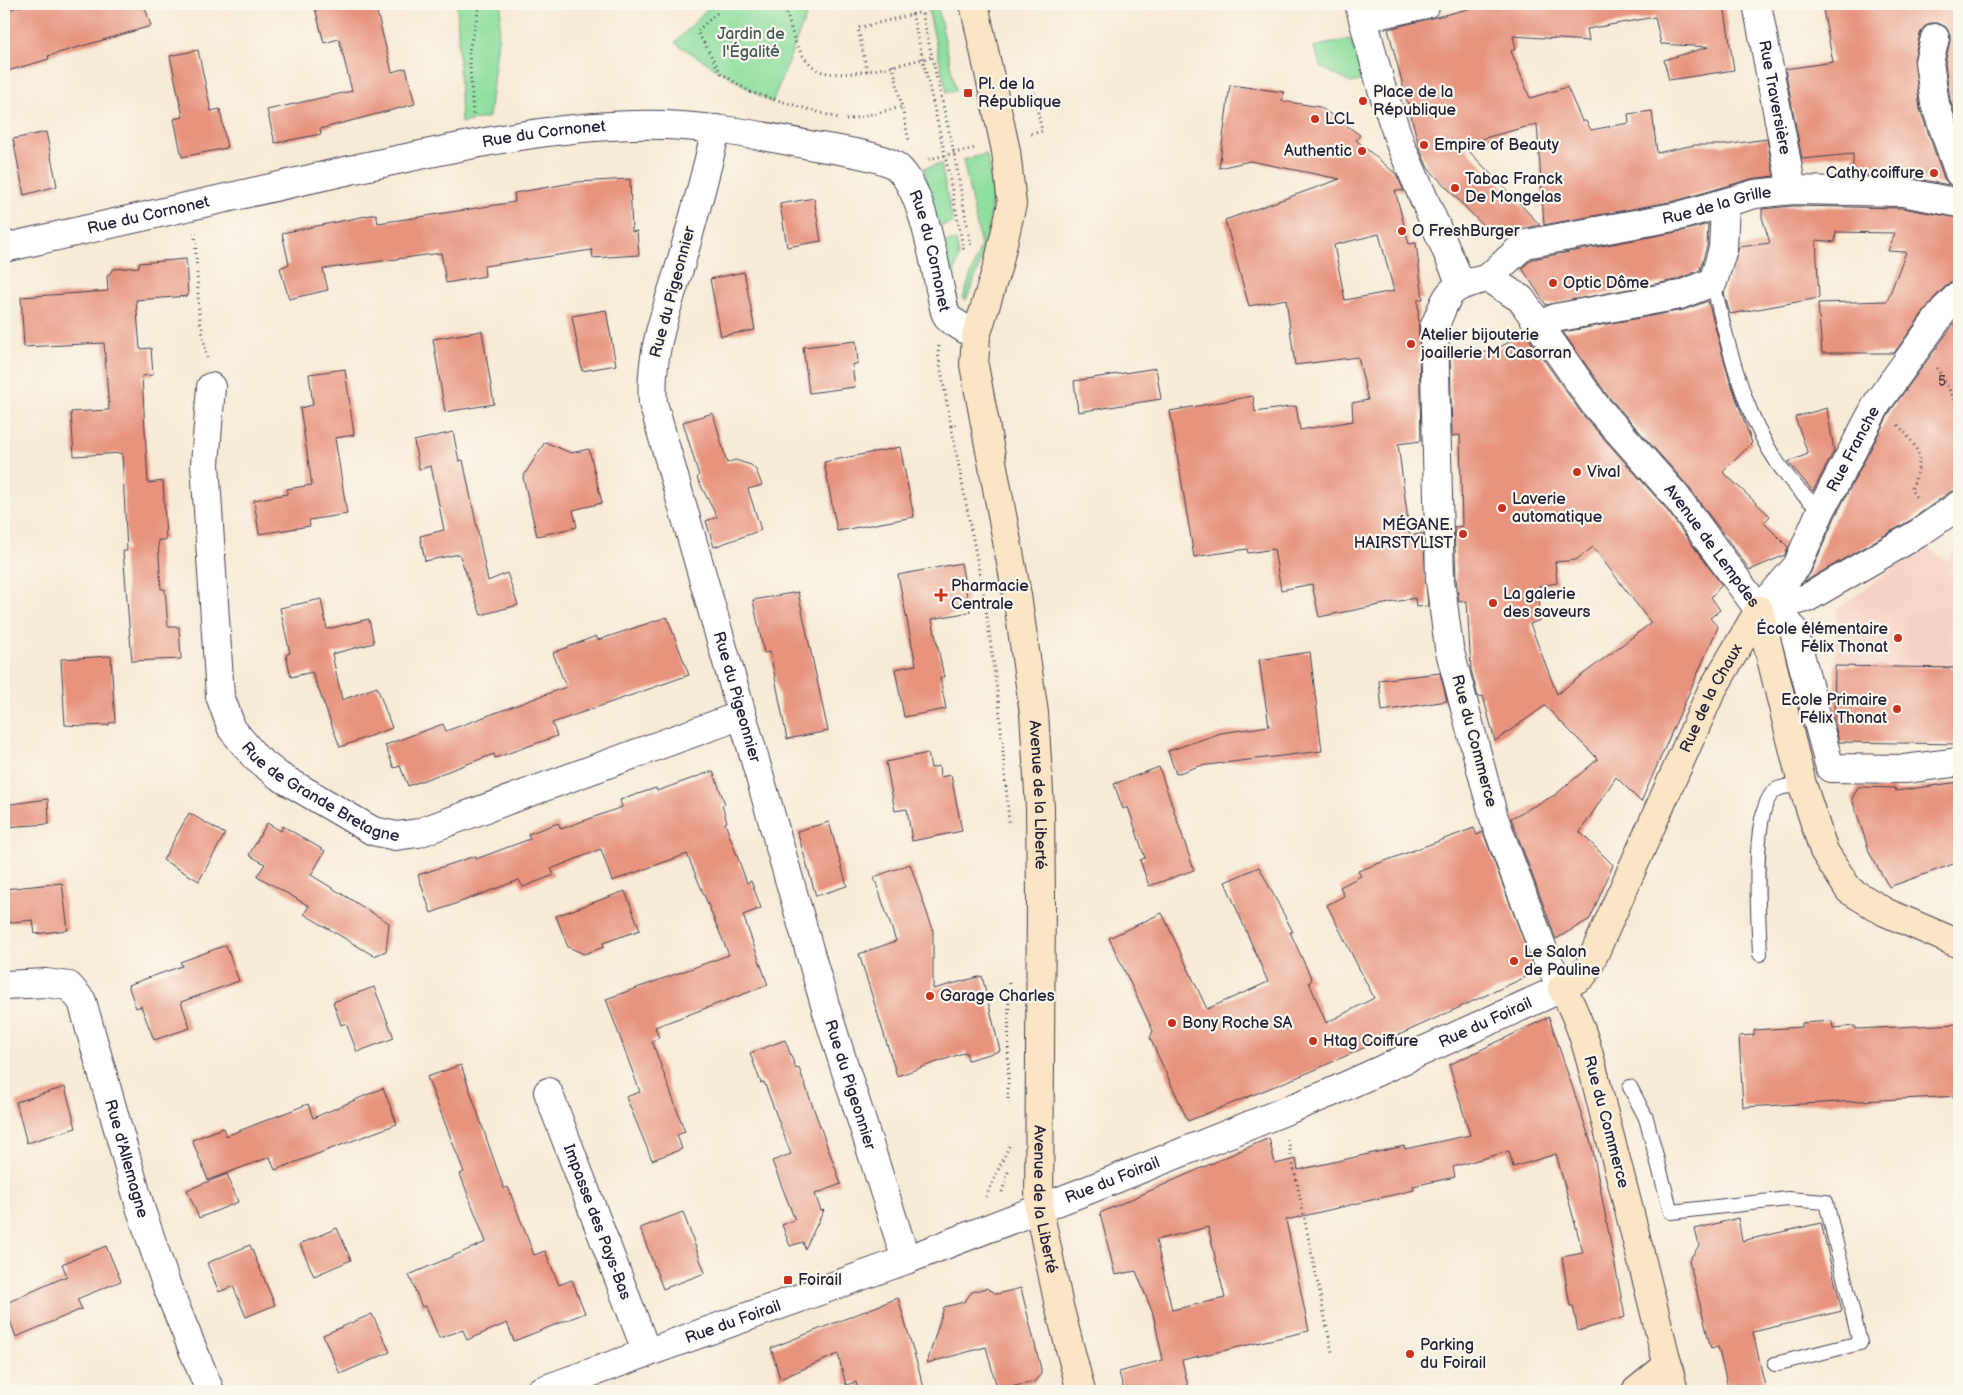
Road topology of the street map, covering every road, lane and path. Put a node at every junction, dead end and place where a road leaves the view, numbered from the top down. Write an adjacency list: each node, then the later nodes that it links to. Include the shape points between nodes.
1 (480, 4): 16 (path, via 469,50)
2 (783, 4): 13 (path, via 799,49 810,64 820,71 840,74)
3 (920, 4): 9 (path)
4 (974, 4): 31 (street, Avenue de la Liberté, via 1006,151 1012,204 998,265)
5 (1426, 4): 7 (street)
6 (1756, 4): 20 (street, Rue Traversière)
7 (1361, 11): 28 (street, via 1401,146)
8 (717, 12): 14 (path, via 697,31 722,74 750,92 846,120)
9 (922, 12): 11 (path); 13 (path, via 858,28)
10 (1935, 38): 19 (street, via 1929,62 1935,104)
11 (932, 57): 12 (path); 25 (path, via 970,232)
12 (893, 66): 13 (path); 14 (path)
13 (867, 71)
14 (902, 107): 18 (path)
15 (716, 129): 16 (street, Rue du Cornonet, via 626,125 578,128); 18 (street, Rue du Cornonet, via 762,135); 41 (street, Rue du Pigeonnier, via 656,344 651,383 664,446)
16 (478, 143): 24 (street, Rue du Cornonet)
17 (940, 156): 18 (path)
18 (913, 167): 31 (street, Rue du Cornonet, via 911,182 945,312 949,319)
19 (1959, 173)
20 (1792, 190): 21 (street, Rue de la Grille, via 1903,192); 22 (street, Rue de la Grille, via 1756,194)
21 (1959, 203)
22 (1725, 204): 26 (street, Rue de la Grille, via 1679,216 1525,244); 27 (street, via 1723,249)
23 (195, 224): 33 (path, via 199,313)
24 (4, 248)
25 (971, 250)
26 (1488, 278): 28 (street); 30 (street, Avenue de Lempdes, via 1521,299)
27 (1713, 282): 30 (street, via 1680,295 1555,318); 37 (lane, via 1752,419 1776,460 1810,502)
28 (1461, 284): 49 (street, Rue du Commerce, via 1448,294 1434,328 1440,580 1449,648 1494,818 1544,955)
29 (1959, 295): 32 (street, Rue Franche)
30 (1540, 325): 40 (street, Avenue de Lempdes, via 1595,405 1675,495)
31 (976, 336): 53 (street, Avenue de la Liberté, via 974,364 1017,595 1034,713 1040,808)
32 (1922, 341): 34 (street, Rue Franche); 35 (path)
33 (211, 387): 41 (street, Rue de Grande Bretagne, via 205,464 220,696 232,729 256,758 279,776 373,831 396,836 418,833)
34 (1878, 402): 37 (street, Rue Franche); 38 (path, via 1915,444 1920,466 1911,490)
35 (1959, 407)
36 (1959, 505): 38 (street)
37 (1821, 510): 40 (street, Rue Franche, via 1797,566)
38 (1934, 523): 40 (street, via 1807,598)
39 (985, 602): 44 (path, via 999,705)
40 (1759, 610): 42 (street, via 1789,624 1794,632 1830,768 1905,769); 43 (street, Avenue de Lempdes); 49 (street, Rue de la Chaux, via 1711,692 1588,968 1582,976)
41 (742, 715): 56 (street, Rue du Pigeonnier, via 827,1012)
42 (1959, 762)
43 (1802, 784): 45 (street, Avenue de Lempdes, via 1824,851 1849,890 1885,912); 46 (lane, via 1776,790 1763,806 1757,878)
44 (1009, 824)
45 (1959, 944)
46 (1760, 954)
47 (1009, 978): 53 (path, via 1009,1120)
48 (4, 985): 61 (street, Rue d'Allemagne, via 46,983 69,986 82,1001 141,1210 166,1284)
49 (1562, 988): 52 (street, Rue du Foirail); 60 (street, Rue du Commerce, via 1576,1011 1586,1046)
50 (1630, 1087): 59 (lane, via 1646,1118 1671,1212 1788,1199 1826,1202 1860,1344)
51 (548, 1092): 58 (street, Impasse des Pays-Bas)
52 (1282, 1112): 55 (street, Rue du Foirail); 57 (path)
53 (1040, 1117): 55 (street, Avenue de la Liberté)
54 (1010, 1167): 55 (path, via 1000,1201 1016,1208)
55 (1040, 1209): 56 (street, Rue du Foirail); 63 (street, Avenue de la Liberté, via 1059,1306)
56 (906, 1260): 58 (street, Rue du Foirail)
57 (1332, 1352)
58 (647, 1353): 62 (street, Rue du Foirail)
59 (1775, 1364)
60 (1668, 1365): 64 (street); 65 (street, Rue du Commerce)
61 (210, 1391)
62 (540, 1391)
63 (1081, 1391)
64 (1636, 1391)
65 (1674, 1391)

